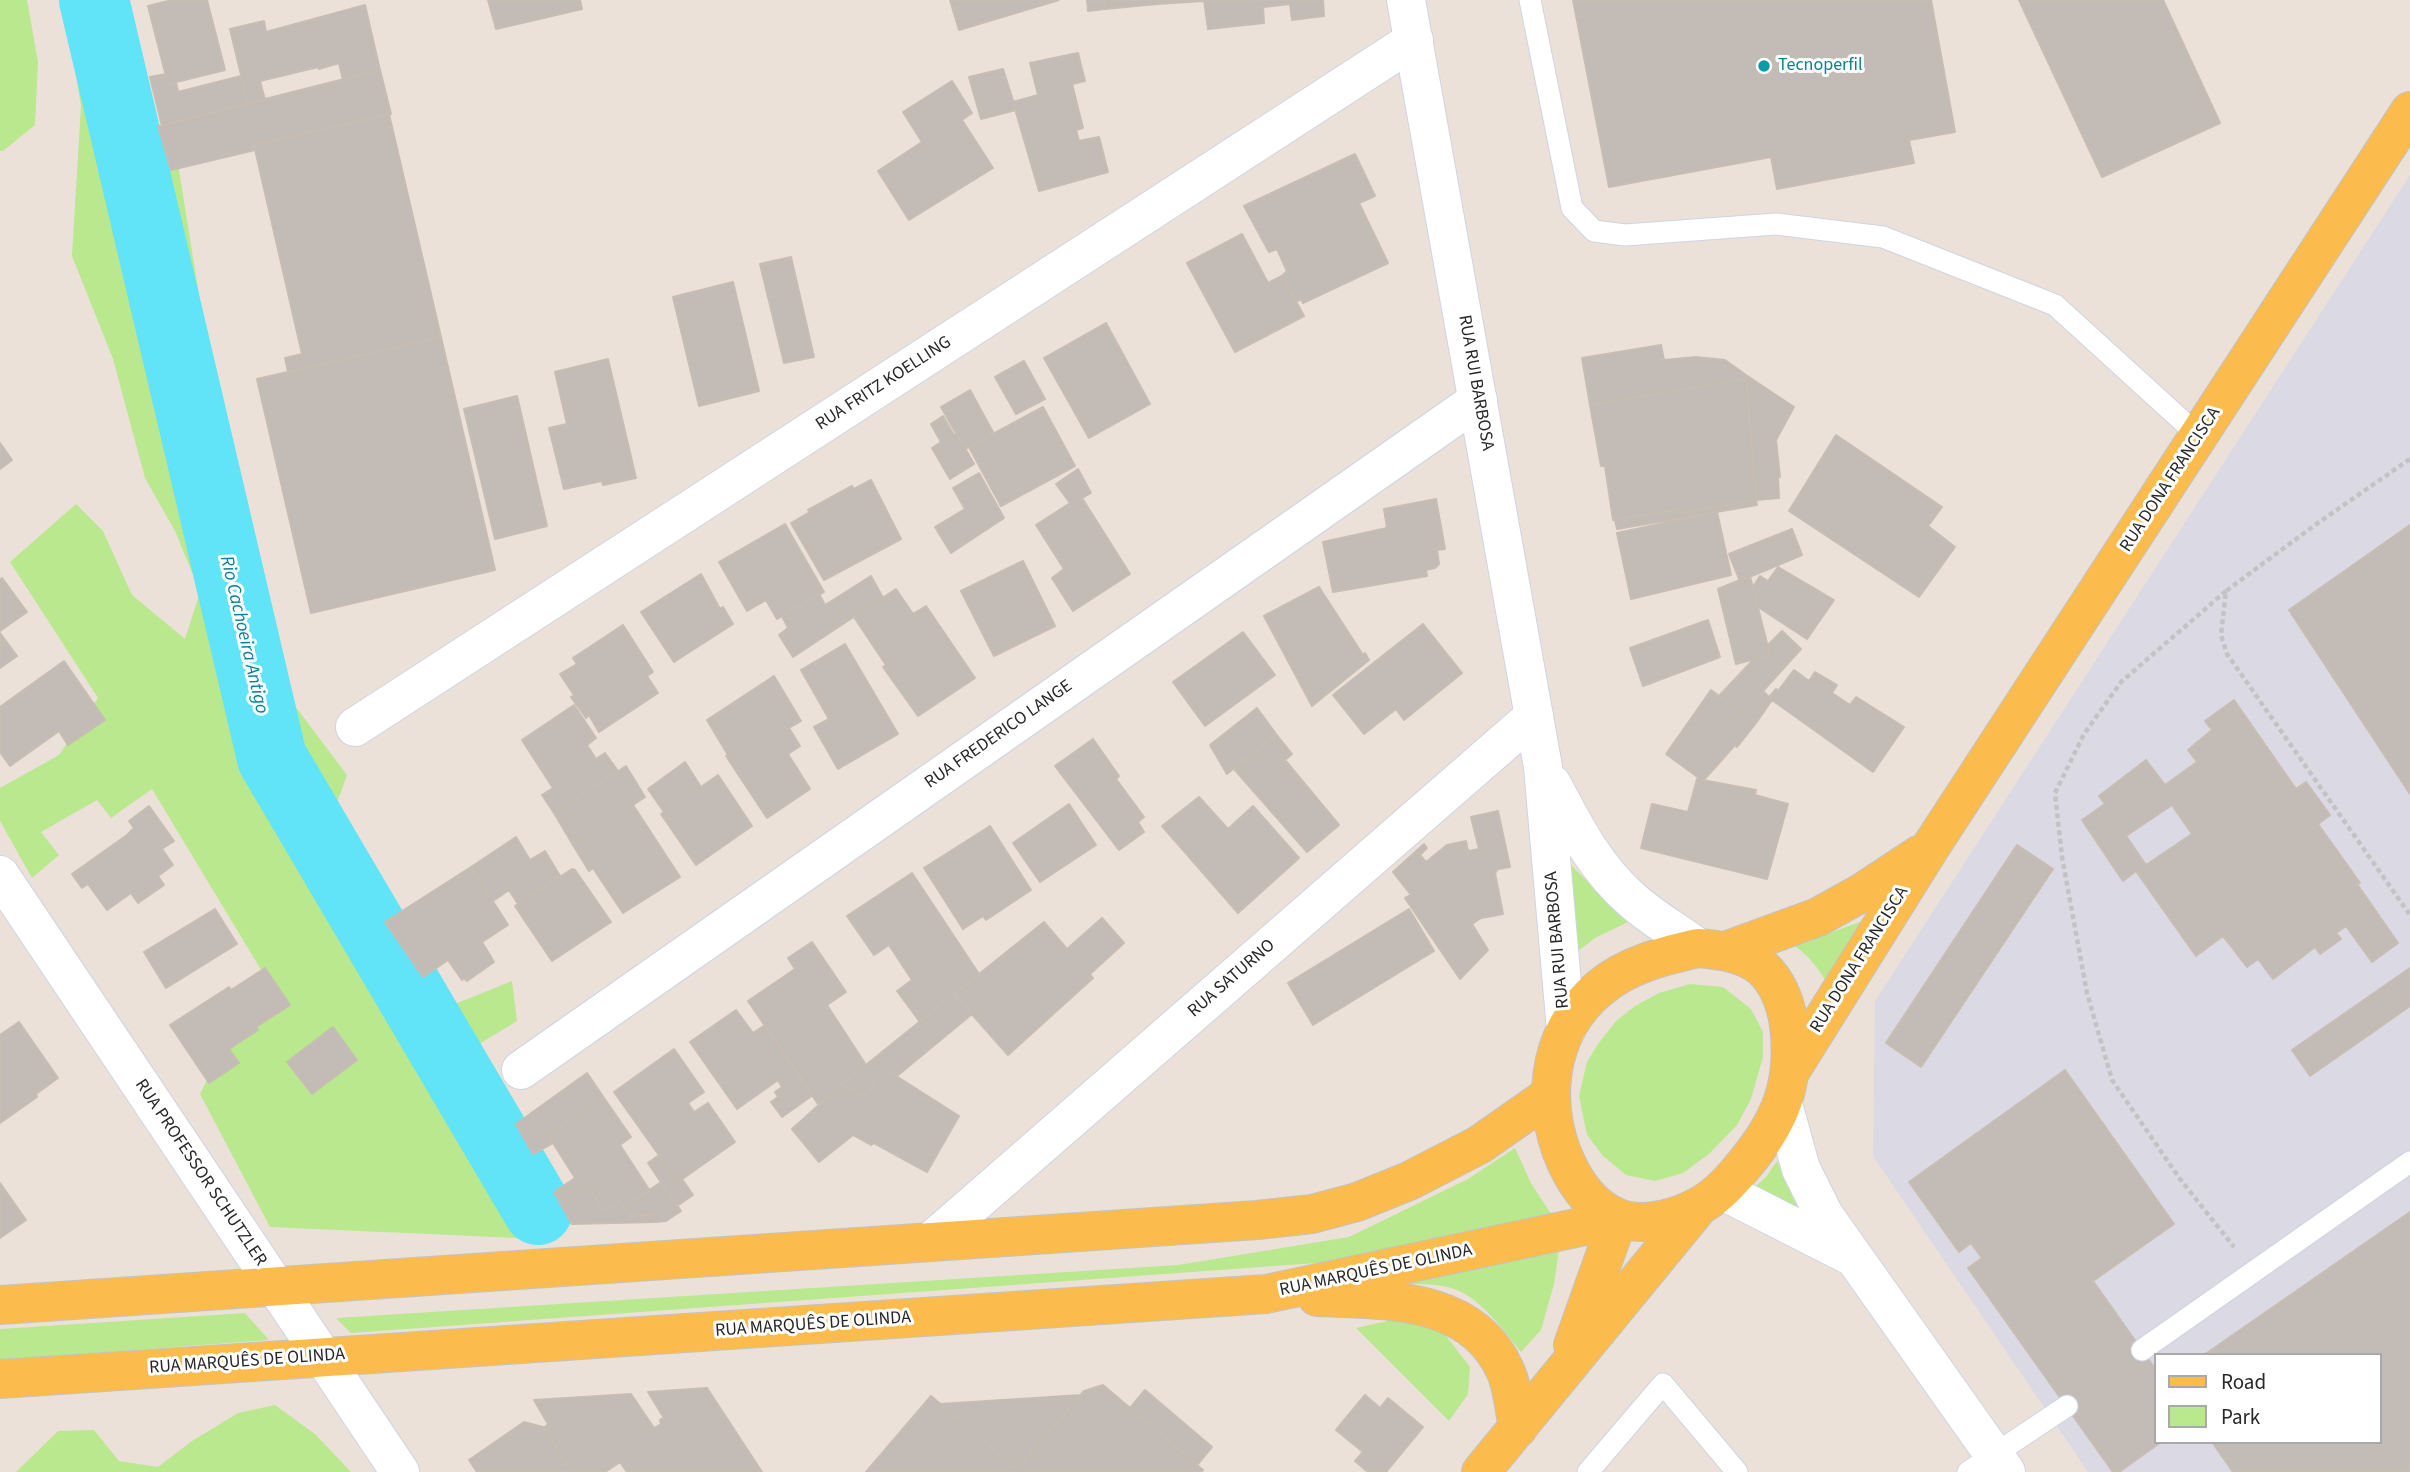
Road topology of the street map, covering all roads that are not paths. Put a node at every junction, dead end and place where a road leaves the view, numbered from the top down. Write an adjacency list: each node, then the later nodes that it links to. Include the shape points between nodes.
1 (1406, 0): 3 (street, RUA RUI BARBOSA)
2 (1530, 0): 6 (lane, via 1572,208 1594,232 1625,235 1776,224 1883,237 2055,305)
3 (1413, 40): 5 (street, RUA RUI BARBOSA); 8 (street, RUA FRITZ KOELLING)
4 (2410, 111): 6 (main road, RUA DONA FRANCISCA)
5 (1478, 400): 7 (street, RUA RUI BARBOSA); 14 (street, RUA FREDERICO LANGE)
6 (2200, 437): 10 (main road, RUA DONA FRANCISCA)
7 (1534, 716): 9 (street, RUA RUI BARBOSA); 20 (street, RUA SATURNO)
8 (355, 727)
9 (1543, 767): 12 (street, RUA RUI BARBOSA, via 1580,838 1604,872 1632,901); 13 (street, RUA RUI BARBOSA)
10 (1930, 848): 12 (main road, RUA DONA FRANCISCA, via 1818,917); 15 (main road, RUA DONA FRANCISCA)
11 (0, 875): 22 (street, RUA PROFESSOR SCHUTZLER)
12 (1713, 949): 13 (main road, RUA DONA FRANCISCA, via 1661,956 1631,968 1601,987); 15 (main road, via 1757,963 1774,982 1787,1010)
13 (1566, 1030): 16 (main road)
14 (521, 1070)
15 (1786, 1088): 18 (main road, RUA DONA FRANCISCA, via 1765,1140); 21 (street, via 1801,1169 1824,1216)
16 (1549, 1096): 19 (main road, via 1555,1133 1578,1185); 20 (main road, via 1479,1145 1409,1181 1312,1214)
17 (2410, 1162): 25 (lane)
18 (1709, 1200): 19 (main road, RUA MARQUÊS DE OLINDA, via 1655,1222); 21 (street); 27 (main road)
19 (1618, 1219): 23 (main road, RUA MARQUÊS DE OLINDA); 27 (main road)
20 (930, 1242): 22 (main road)
21 (1854, 1258): 31 (street)
22 (276, 1287): 24 (main road); 26 (street, RUA PROFESSOR SCHUTZLER)
23 (1266, 1294): 26 (main road, RUA MARQUÊS DE OLINDA); 30 (main road, via 1386,1300 1453,1316 1486,1339 1506,1371)
24 (0, 1305)
25 (2142, 1350)
26 (323, 1357): 28 (main road, RUA MARQUÊS DE OLINDA); 32 (street, RUA PROFESSOR SCHUTZLER)
27 (1565, 1369): 30 (main road)
28 (0, 1379)
29 (2067, 1406): 31 (lane)
30 (1518, 1428): 33 (main road)
31 (1989, 1466)
32 (400, 1472)
33 (1481, 1472)
34 (1588, 1472): 35 (lane, via 1663,1384)
35 (1737, 1472)

